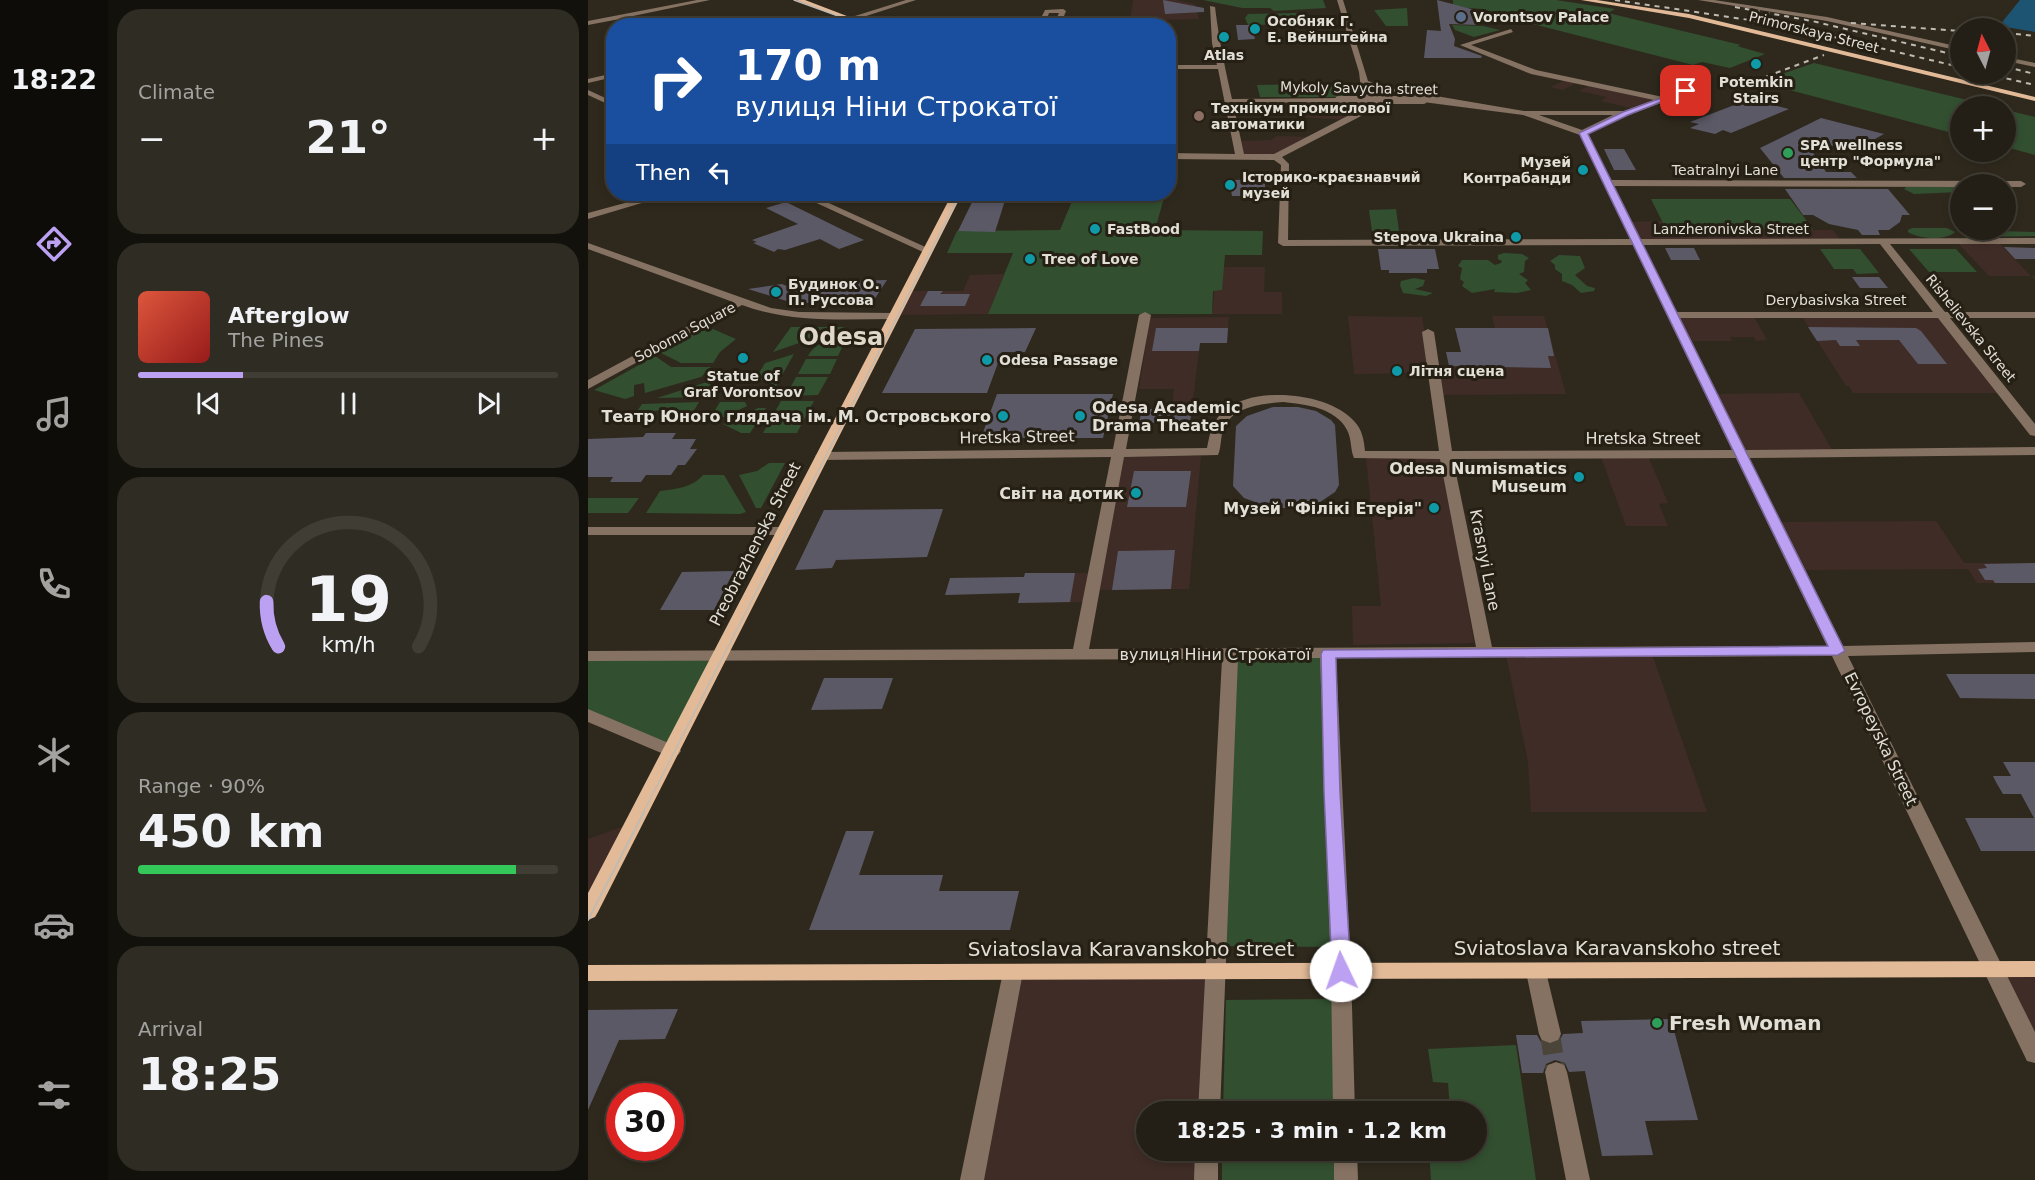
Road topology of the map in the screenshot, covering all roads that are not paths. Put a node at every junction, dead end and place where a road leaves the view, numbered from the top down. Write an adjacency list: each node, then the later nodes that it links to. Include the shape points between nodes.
1 (708, 0): 8 (street)
2 (799, 0): 11 (main road)
3 (913, 0): 12 (street)
4 (1340, 0): 25 (street)
5 (1584, 0): 29 (main road, Primorskaya Street, via 1682,14)
6 (1701, 0): 18 (street, via 1807,16)
7 (1212, 7): 22 (street)
8 (627, 16): 9 (street); 10 (street)
9 (616, 18)
10 (632, 18)
11 (850, 18)
12 (856, 18)
13 (1044, 18): 14 (street, via 1047,11 1063,11)
14 (1060, 18)
15 (606, 20): 16 (street)
16 (588, 23)
17 (1510, 31): 28 (street, via 1464,45 1534,72)
18 (1950, 47)
19 (2016, 61): 20 (street)
20 (2035, 65)
21 (1176, 67): 22 (street)
22 (1223, 68): 31 (street)
23 (606, 77): 24 (street)
24 (588, 81)
25 (1366, 83): 32 (street); 37 (street, via 1366,106 1362,112)
26 (1691, 89): 28 (street)
27 (588, 92): 30 (street)
28 (1663, 99): 33 (street)
29 (2035, 99)
30 (606, 101)
31 (1229, 101): 32 (street, Mykoly Savycha street, bridge, via 1423,100); 35 (street)
32 (1524, 113): 33 (street); 34 (street)
33 (1625, 113): 34 (street)
34 (1583, 133): 38 (street, Evropeyska Street)
35 (1240, 155): 36 (street); 37 (street)
36 (1176, 156)
37 (1276, 157): 45 (street, Lanzheronivska Street, via 1285,164 1283,243)
38 (1609, 183): 39 (street, Teatralnyi Lane); 45 (street, Evropeyska Street)
39 (2021, 184)
40 (642, 201): 43 (street)
41 (818, 201): 48 (street)
42 (953, 201): 48 (main road, Preobrazhenska Street)
43 (588, 216)
44 (2035, 241): 46 (street, Lanzheronivska Street)
45 (1638, 243): 46 (street, Lanzheronivska Street); 51 (street, Evropeyska Street)
46 (1884, 243): 52 (street, Rishelievska Street)
47 (588, 246): 49 (street)
48 (927, 250): 54 (main road, Preobrazhenska Street)
49 (742, 301): 54 (street, Soborna Square, via 770,311 799,315); 56 (street, Soborna Square)
50 (1145, 315): 59 (street)
51 (1674, 315): 52 (street, Derybasivska Street); 60 (street, Evropeyska Street)
52 (1941, 315): 53 (street, Derybasivska Street); 57 (street, Rishelievska Street)
53 (2035, 315)
54 (893, 316): 62 (main road, Preobrazhenska Street)
55 (1428, 332): 61 (street, Krasnyi Lane)
56 (588, 385)
57 (2035, 432)
58 (2035, 451): 60 (street, Hretska Street)
59 (1119, 453): 61 (street, Hretska Street, via 1214,452 1219,425 1230,413 1259,401 1284,399 1320,404 1338,412 1354,430 1359,455); 62 (street, Hretska Street); 70 (street)
60 (1742, 454): 61 (street, Hretska Street); 66 (street, Evropeyska Street)
61 (1446, 455): 67 (street, Krasnyi Lane)
62 (822, 456): 64 (main road, Preobrazhenska Street)
63 (588, 531): 64 (street)
64 (783, 531): 72 (main road, Preobrazhenska Street)
65 (2035, 647): 66 (street, вулиця Ніни Строкатої)
66 (1838, 651): 67 (street, вулиця Ніни Строкатої); 76 (street, Evropeyska Street)
67 (1485, 653): 69 (street, вулиця Ніни Строкатої)
68 (1230, 654): 69 (street, вулиця Ніни Строкатої); 70 (street, вулиця Ніни Строкатої); 78 (street)
69 (1328, 654): 79 (street)
70 (1080, 655): 72 (street, вулиця Ніни Строкатої)
71 (588, 656): 72 (street, вулиця Ніни Строкатої)
72 (719, 657): 74 (main road, Preobrazhenska Street)
73 (588, 714): 74 (street)
74 (672, 751): 75 (main road, Preobrazhenska Street)
75 (588, 912)
76 (1994, 969): 77 (main road, Sviatoslava Karavanskoho street); 81 (main road, Sviatoslava Karavanskoho street); 84 (street, Evropeyska Street)
77 (2035, 969)
78 (1216, 971): 79 (main road, Sviatoslava Karavanskoho street); 80 (main road, Sviatoslava Karavanskoho street); 86 (street)
79 (1341, 971): 81 (main road, Sviatoslava Karavanskoho street); 87 (street)
80 (1013, 972): 82 (main road, Sviatoslava Karavanskoho street); 90 (street)
81 (1536, 972): 83 (street)
82 (588, 973)
83 (1550, 1034)
84 (2035, 1054)
85 (1556, 1072): 93 (street)
86 (1210, 1101)
87 (1344, 1101)
88 (1207, 1161): 91 (street)
89 (1345, 1161): 92 (street)
90 (972, 1180)
91 (1206, 1180)
92 (1346, 1180)
93 (1578, 1180)

